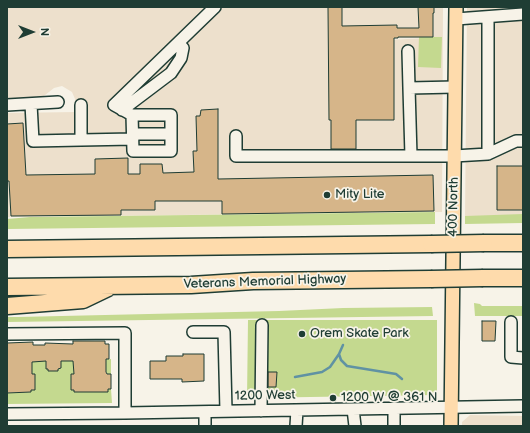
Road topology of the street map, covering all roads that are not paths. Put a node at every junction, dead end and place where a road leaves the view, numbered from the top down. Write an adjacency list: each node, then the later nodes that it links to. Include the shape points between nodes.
1 (215, 7): 5 (street)
2 (456, 13): 4 (street); 7 (main road, 400 North)
3 (523, 14): 4 (street)
4 (488, 17): 20 (street)
5 (178, 43): 13 (street, via 183,48 181,58 171,73); 13 (street, via 114,105)
6 (408, 51): 8 (street)
7 (455, 87): 8 (street); 22 (main road, 400 North)
8 (409, 88): 21 (street)
9 (58, 102): 10 (street)
10 (31, 104): 11 (street); 18 (street, via 33,141)
11 (7, 105)
12 (81, 105): 18 (street)
13 (122, 110): 14 (street)
14 (132, 116): 15 (street, via 172,115); 17 (street)
15 (172, 134): 17 (street); 17 (street, via 172,151 133,151)
16 (236, 136): 21 (street, via 236,156)
17 (132, 137): 18 (street)
18 (81, 140)
19 (523, 141): 20 (street, via 516,141)
20 (488, 154): 22 (street)
21 (411, 156): 22 (street)
22 (454, 156): 36 (main road, 400 North)
23 (523, 243): 24 (highway, bridge)
24 (7, 249)
25 (523, 278): 26 (highway, Veterans Memorial Highway, bridge, via 253,281)
26 (113, 286): 27 (highway, Veterans Memorial Highway); 28 (highway, via 83,300)
27 (7, 287)
28 (7, 306)
29 (511, 322): 33 (street, via 511,357)
30 (262, 325): 40 (street)
31 (193, 332): 39 (street, via 224,332)
32 (7, 334): 42 (street, via 125,333)
33 (523, 358)
34 (523, 406): 36 (street, 1200 West)
35 (394, 408): 36 (street, 1200 West); 37 (street, 1200 West); 47 (street)
36 (451, 408): 48 (main road, 400 North)
37 (353, 409): 38 (street, 1200 West); 46 (street)
38 (297, 410): 40 (street, 1200 West); 45 (street)
39 (226, 411): 40 (street, 1200 West); 41 (street, 1200 West)
40 (261, 411)
41 (206, 412): 42 (street, 1200 West); 44 (street)
42 (125, 413): 43 (street, 1200 West)
43 (7, 414)
44 (206, 426)
45 (296, 426)
46 (354, 426)
47 (394, 426)
48 (451, 426)

